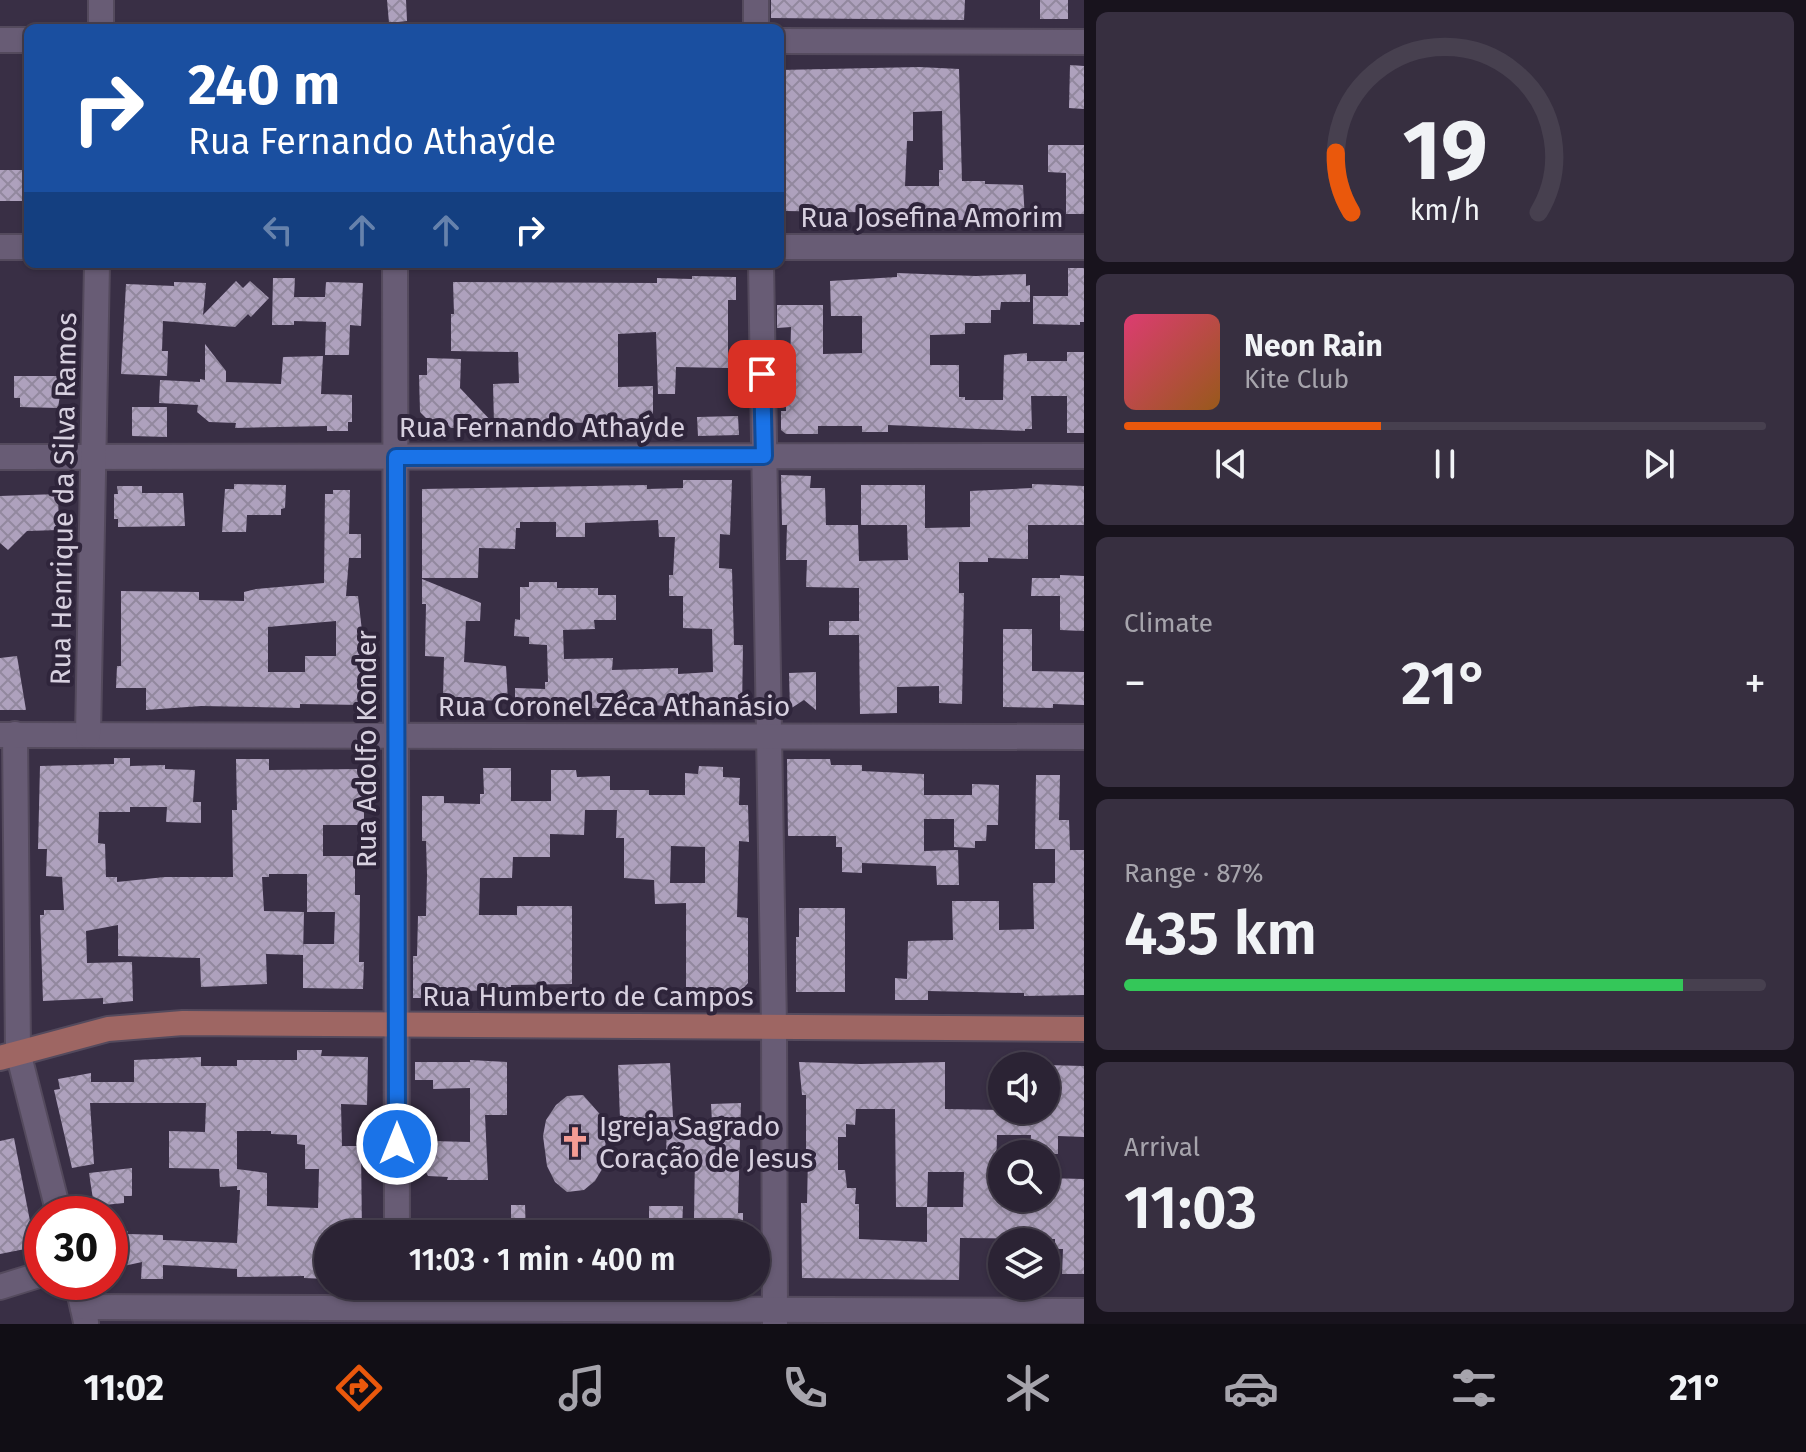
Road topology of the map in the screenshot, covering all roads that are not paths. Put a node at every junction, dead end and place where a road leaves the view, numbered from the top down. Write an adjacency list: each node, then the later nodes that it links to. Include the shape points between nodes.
1 (101, 0): 3 (street)
2 (756, 0): 4 (street)
3 (101, 24)
4 (756, 24)
5 (0, 40): 6 (street)
6 (24, 40)
7 (784, 41): 8 (street)
8 (1084, 42)
9 (0, 247): 10 (street)
10 (24, 247)
11 (784, 247): 12 (street, Rua Josefina Amorim)
12 (1084, 247)
13 (97, 268): 19 (street, Rua Henrique da Silva Ramos)
14 (395, 268): 20 (street, Rua Adolfo Konder)
15 (761, 268): 16 (street)
16 (764, 456): 17 (street, Rua Fernando Athaýde); 20 (street, Rua Fernando Athaýde); 24 (street)
17 (1084, 456)
18 (0, 457): 19 (street, Rua Fernando Athaýde)
19 (93, 457): 20 (street, Rua Fernando Athaýde); 22 (street, Rua Henrique da Silva Ramos)
20 (396, 457): 23 (street, Rua Adolfo Konder)
21 (7, 734): 22 (street, Rua Coronel Zéca Athanásio); 29 (street)
22 (88, 735): 23 (street, Rua Coronel Zéca Athanásio)
23 (396, 736): 24 (street, Rua Coronel Zéca Athanásio); 26 (street, Rua Adolfo Konder)
24 (769, 736): 25 (street, Rua Coronel Zéca Athanásio); 27 (street)
25 (1084, 737)
26 (397, 1024): 27 (main road, Rua Humberto de Campos); 29 (main road, Rua Humberto de Campos, via 144,1025); 31 (street, Rua Adolfo Konder)
27 (774, 1027): 28 (main road, Rua Humberto de Campos); 37 (street)
28 (1084, 1029)
29 (9, 1055): 30 (street)
30 (53, 1196)
31 (397, 1220)
32 (24, 1280): 33 (street)
33 (0, 1287)
34 (397, 1306): 36 (street); 37 (street)
35 (1084, 1311): 37 (street)
36 (85, 1316)
37 (775, 1317)

